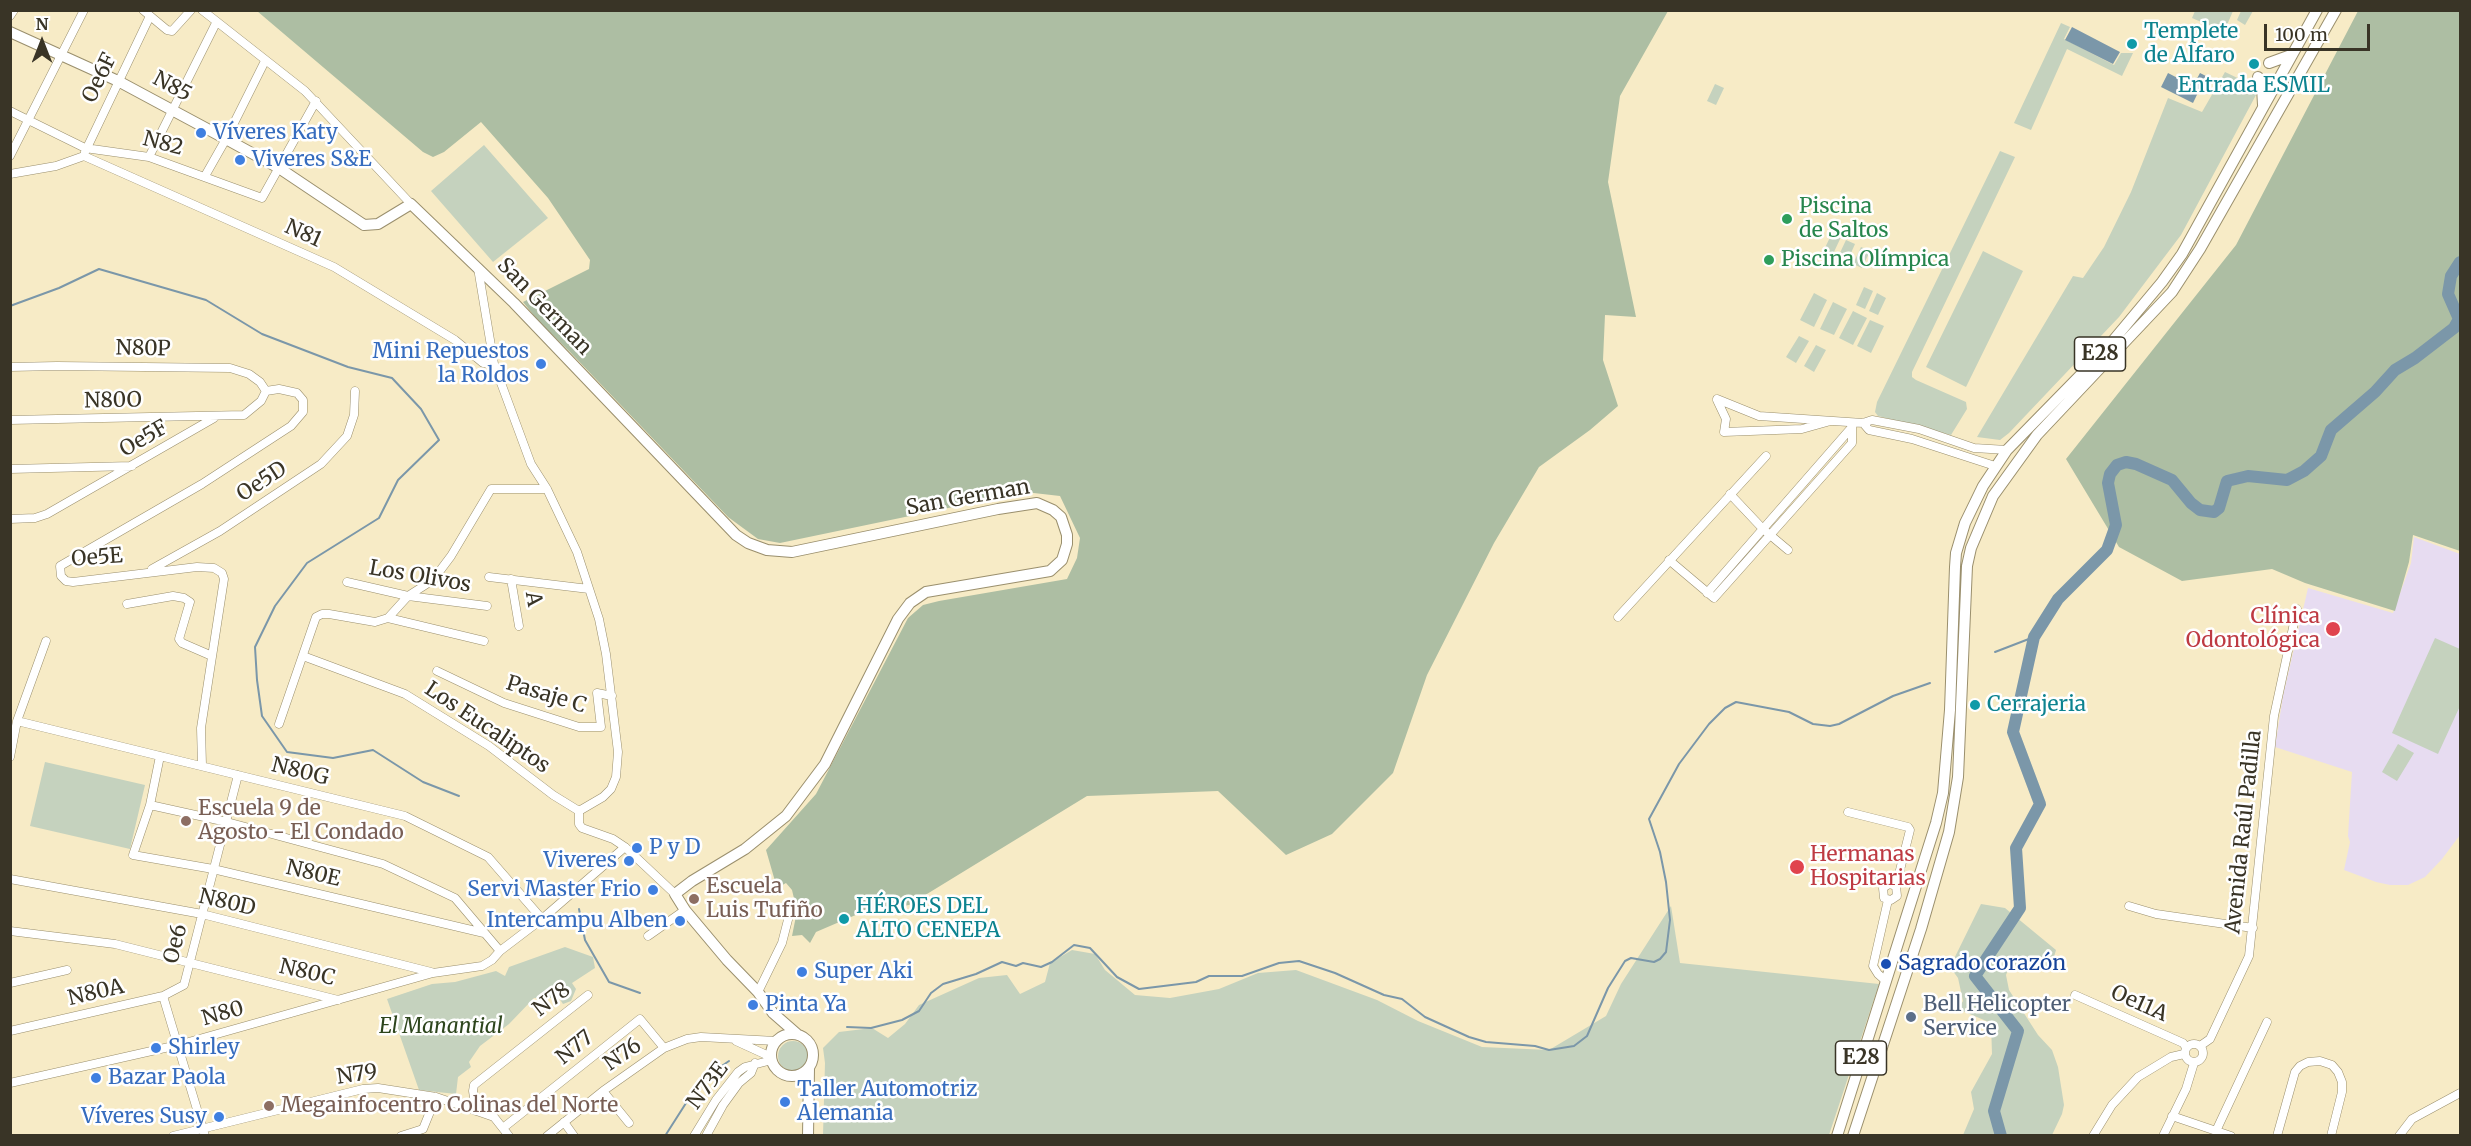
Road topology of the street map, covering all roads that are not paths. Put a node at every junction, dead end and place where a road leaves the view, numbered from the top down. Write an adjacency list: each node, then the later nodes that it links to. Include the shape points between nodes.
1 (14, 10): 8 (street)
2 (84, 10): 12 (street)
3 (191, 10): 7 (street, via 172,31)
4 (202, 10): 9 (street)
5 (2317, 10): 11 (main road, E28)
6 (2336, 10): 64 (main road, E28, via 2172,292 2037,435 1993,496 1971,548)
7 (147, 13): 16 (street, Oe6F)
8 (10, 16)
9 (216, 22): 13 (street); 19 (street)
10 (10, 32): 12 (main road, N85)
11 (2292, 55): 14 (main road); 18 (main road, E28)
12 (60, 56): 16 (main road, N85); 21 (street)
13 (265, 61): 17 (street); 22 (street)
14 (2269, 63)
15 (2258, 77): 18 (main road)
16 (118, 81): 19 (main road, N85); 23 (street, Oe6F)
17 (315, 101): 27 (street); 30 (street)
18 (2263, 106): 40 (main road, E28, via 2200,225 2162,282 2106,349)
19 (173, 109): 22 (main road, N85); 26 (street)
20 (10, 111): 21 (street, N82)
21 (29, 120): 23 (street, N82); 24 (street)
22 (226, 139): 27 (main road, N85); 29 (street)
23 (86, 148): 25 (street, Oe6F); 26 (street, N82)
24 (10, 156)
25 (84, 156): 28 (street, via 56,166); 32 (street, N81, via 334,267 455,340 483,363)
26 (149, 157): 29 (street, N82)
27 (279, 168): 29 (street, N82, via 262,198); 30 (main road, N85, via 363,225 371,225)
28 (10, 174)
29 (205, 176)
30 (411, 204): 31 (main road)
31 (478, 268): 32 (street); 86 (main road, San German, via 747,543 792,552 1037,503 1053,510 1065,525 1065,552 1050,571 926,592 910,603 898,619 825,764 786,816 745,849)
32 (494, 364): 45 (street, via 531,464)
33 (10, 367): 35 (street, N80P, via 230,368 249,374)
34 (355, 391): 52 (street, Oe5D, via 354,415 347,436 321,464 220,531)
35 (266, 392): 36 (street, Oe5F, via 244,415); 52 (street, Oe5E, via 279,389 297,393 303,400 303,412 291,426 202,484 64,562 59,571 66,581 73,582)
36 (216, 418): 37 (street, N80O); 42 (street, Oe5F)
37 (10, 420)
38 (1829, 421): 38 (street, via 1759,416 1717,399 1726,419 1724,432 1802,429); 39 (street)
39 (1856, 424): 40 (street, via 1872,420 1919,429 1974,448); 43 (street); 48 (street); 49 (street, via 1852,443)
40 (2007, 450): 43 (main road, E28)
41 (1766, 456): 46 (street)
42 (134, 466): 44 (street); 47 (street, Oe5F, via 47,514)
43 (1995, 466): 64 (main road, E28, via 1972,506 1956,553)
44 (10, 469)
45 (547, 489): 56 (street, via 577,552); 58 (street, via 491,489 433,580)
46 (1730, 494): 48 (street); 51 (street)
47 (10, 519)
48 (1763, 529): 49 (street); 57 (street)
49 (1770, 535): 50 (street); 57 (street, via 1714,598)
50 (1788, 550)
51 (1669, 560): 57 (street); 62 (street)
52 (148, 572): 68 (street, Oe5E, via 197,567 222,573)
53 (489, 577): 54 (street)
54 (511, 579): 56 (street); 65 (street, A)
55 (347, 582): 58 (street, Los Olivos)
56 (589, 589): 71 (street)
57 (1707, 593)
58 (408, 596): 60 (street, Los Olivos); 63 (street)
59 (127, 604): 68 (street, via 173,596 184,598 190,602 179,639)
60 (487, 606)
61 (2297, 609): 93 (street, Avenida Raúl Padilla, via 2273,726)
62 (1618, 617)
63 (388, 618): 67 (street); 69 (street, via 375,622 322,614 316,617)
64 (1957, 625): 102 (main road, E28, via 1949,684 1943,793); 104 (main road, E28, via 1962,684 1959,777 1949,832)
65 (519, 626)
66 (46, 641): 72 (street)
67 (484, 641)
68 (212, 656): 76 (street, Oe5E, via 201,728)
69 (303, 656): 73 (street); 79 (street, Los Eucaliptos, via 405,694 489,746)
70 (437, 671): 71 (street, Pasaje C, via 504,703 579,727 601,727 597,693)
71 (612, 696): 79 (street, via 618,752 616,777 603,797)
72 (17, 721): 74 (street, N80G); 75 (street)
73 (279, 724)
74 (160, 756): 76 (street, N80G); 78 (street)
75 (10, 757)
76 (202, 765): 77 (street, N80G)
77 (238, 775): 81 (street, Oe6); 92 (street, N80G, via 405,816 488,857)
78 (150, 805): 81 (street); 83 (street, N80E, via 134,855)
79 (579, 811): 82 (street, via 582,828 613,838)
80 (1848, 812): 85 (street, via 1904,825 1910,830)
81 (227, 822): 83 (street, Oe6); 95 (street, via 383,864 455,898)
82 (625, 847): 86 (street); 92 (street, N80C)
83 (213, 869): 91 (street, Oe6); 95 (street, N80E)
84 (10, 879): 91 (street, N80D)
85 (1896, 886): 87 (street, via 1897,896); 87 (street, via 1889,884 1883,888 1882,895)
86 (675, 894): 89 (main road)
87 (1888, 900): 102 (street, via 1873,966)
88 (2129, 906): 93 (street, via 2156,914)
89 (685, 910): 96 (street); 105 (main road)
90 (790, 912): 105 (street, via 782,943)
91 (202, 914): 98 (street, Oe6); 100 (street, N80D)
92 (542, 919): 97 (street, N80C)
93 (2253, 928): 117 (street, Avenida Raúl Padilla, via 2249,956 2210,1039)
94 (11, 933): 98 (street, N80C, via 115,944)
95 (484, 933): 97 (street)
96 (648, 936)
97 (500, 951): 100 (street, N80C, via 482,966)
98 (189, 964): 101 (street, Oe6); 109 (street, N80C)
99 (67, 970): 103 (street)
100 (433, 973): 109 (street, N80C)
101 (186, 981): 108 (street, N80A)
102 (1886, 981): 104 (main road); 146 (main road, E28)
103 (10, 983)
104 (1902, 989): 147 (main road, E28)
105 (758, 992): 110 (main road)
106 (588, 995): 132 (street, N78, via 474,1085)
107 (2075, 995): 119 (street, Oe11A, via 2183,1043)
108 (163, 996): 112 (street, N80A); 116 (street)
109 (339, 1000): 116 (street, N80)
110 (773, 1013): 113 (main road); 115 (main road)
111 (2267, 1022): 136 (street)
112 (10, 1032)
113 (797, 1034): 115 (main road); 123 (main road, via 813,1050)
114 (732, 1039): 115 (street, N76); 118 (street, N76, via 701,1037); 120 (street, N76)
115 (777, 1040): 120 (main road)
116 (178, 1045): 125 (street, N80); 137 (street)
117 (2200, 1046): 119 (street, via 2193,1044); 122 (street, via 2203,1056)
118 (664, 1048): 126 (street, N76); 138 (street, N77, via 640,1019)
119 (2185, 1051): 122 (street, via 2187,1060); 148 (street, via 2138,1077 2112,1105)
120 (771, 1059): 121 (street, N73E); 124 (main road, via 783,1074)
121 (755, 1063): 130 (street, N73E, via 738,1072); 131 (street, N73E)
122 (2194, 1063): 133 (street)
123 (809, 1068): 124 (main road); 128 (main road)
124 (793, 1076): 128 (main road)
125 (10, 1083)
126 (603, 1091): 134 (street, N76); 135 (street)
127 (2460, 1093): 153 (street, via 2412,1119)
128 (808, 1096): 145 (main road)
129 (436, 1097): 132 (street, N79); 137 (street, N79, via 372,1088); 140 (street, via 423,1129)
130 (716, 1100): 131 (street); 143 (street, N73E)
131 (723, 1106): 144 (street, N73E)
132 (476, 1111): 138 (street, via 494,1117)
133 (2172, 1116): 136 (street); 149 (street)
134 (564, 1122): 141 (street, N76); 142 (street)
135 (629, 1123)
136 (2216, 1131): 150 (street)
137 (204, 1132): 139 (street, N79)
138 (506, 1132)
139 (173, 1136)
140 (400, 1136)
141 (547, 1136)
142 (574, 1136)
143 (694, 1136)
144 (706, 1136)
145 (808, 1136)
146 (1837, 1136)
147 (1852, 1136)
148 (2093, 1136)
149 (2163, 1136)
150 (2231, 1136)
151 (2277, 1136): 152 (street, via 2295,1072 2308,1062 2320,1061 2332,1065 2342,1082)
152 (2331, 1136)
153 (2399, 1136)

